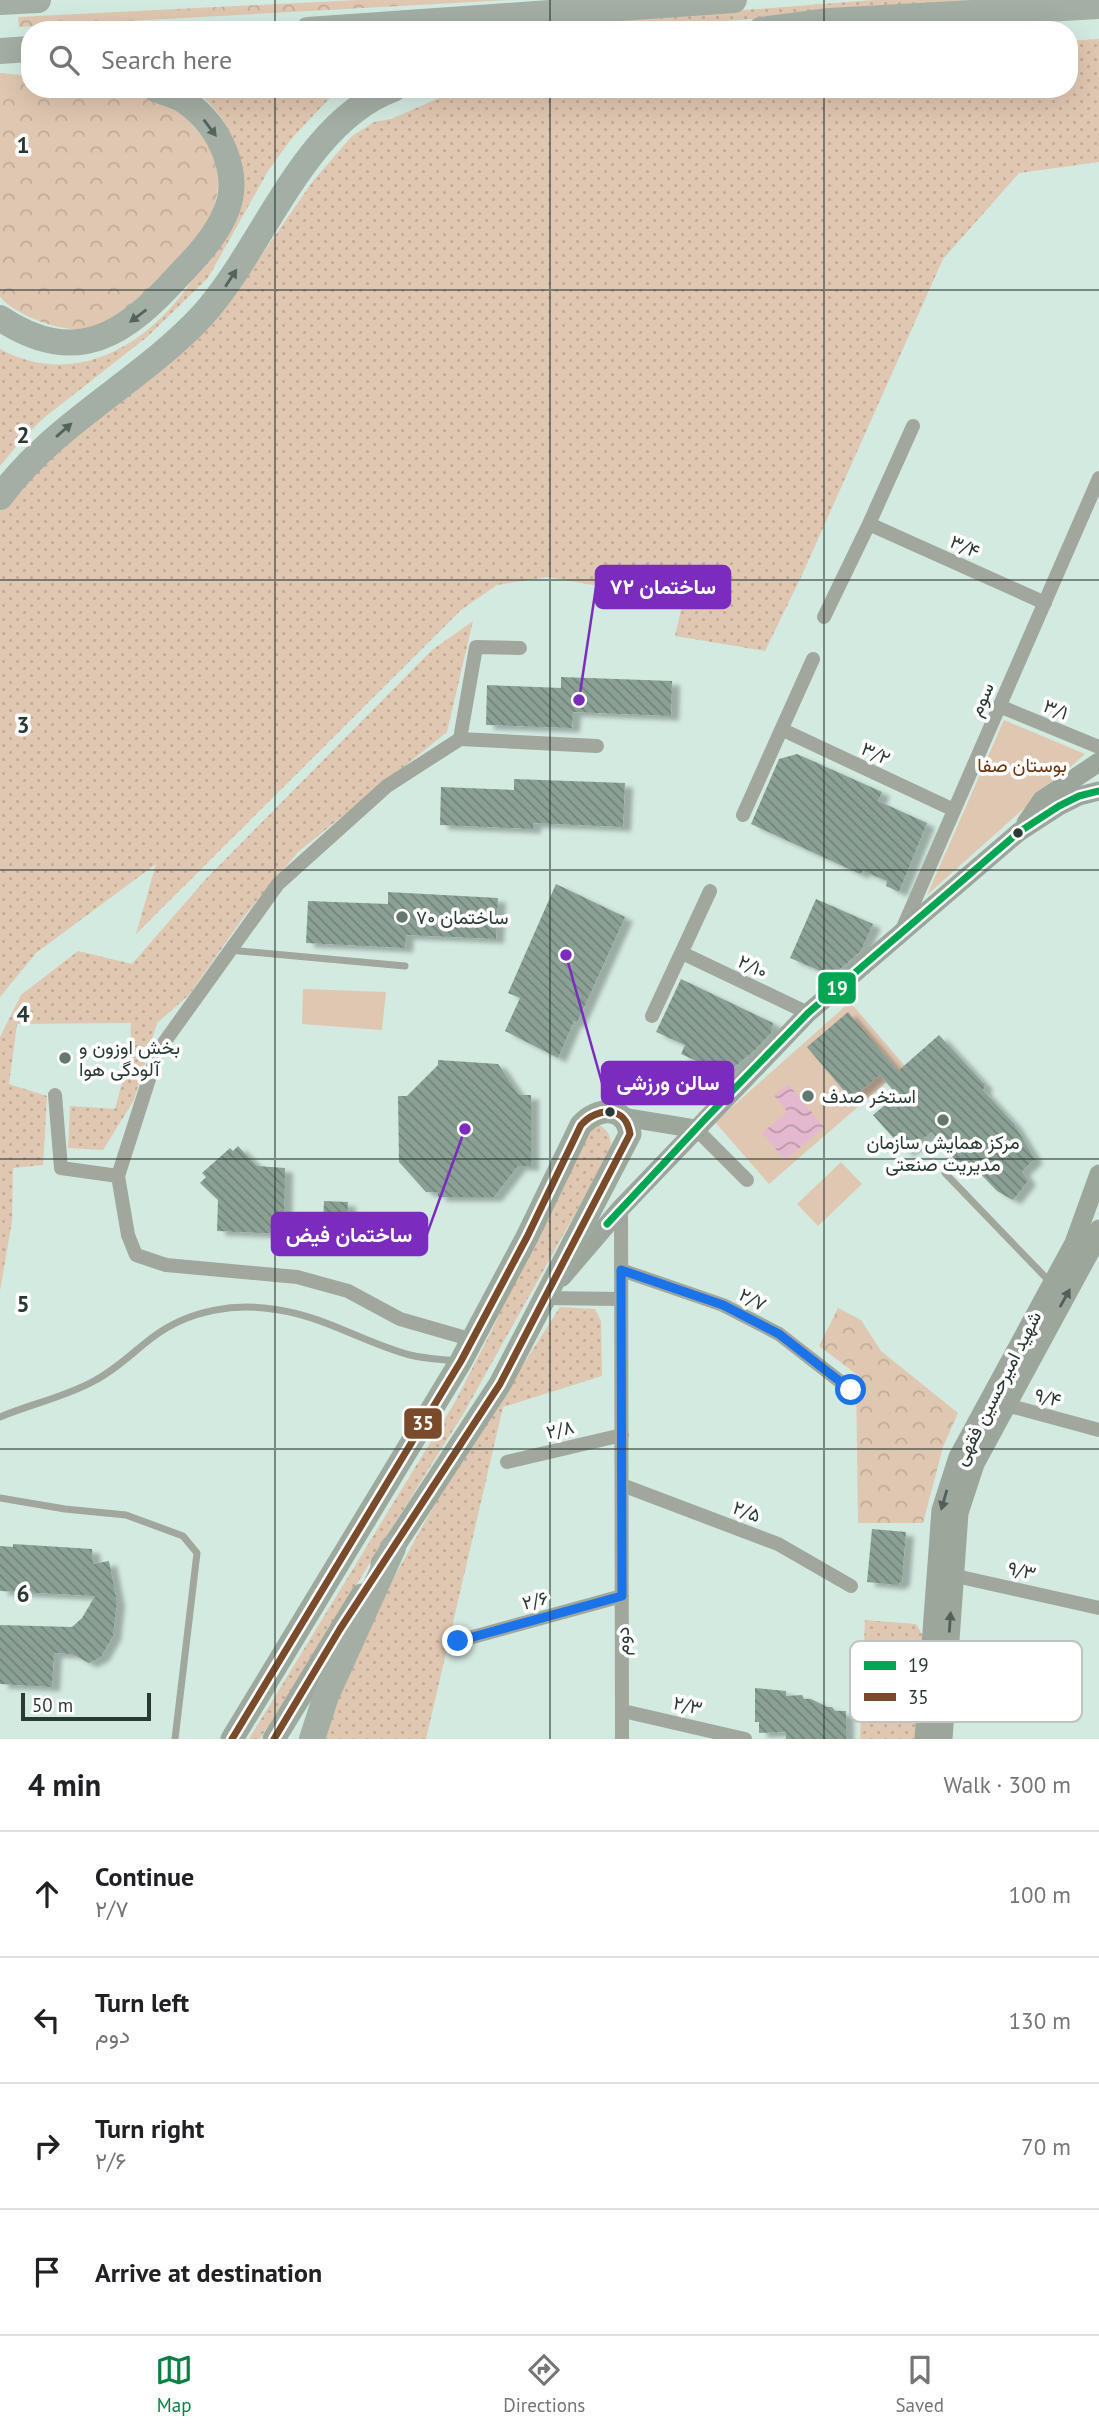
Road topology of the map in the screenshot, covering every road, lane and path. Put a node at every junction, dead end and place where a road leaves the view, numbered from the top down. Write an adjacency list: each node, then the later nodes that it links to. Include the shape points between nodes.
1 (37, 0): 3 (highway)
2 (734, 0): 5 (highway)
3 (0, 2)
4 (1099, 6): 6 (highway)
5 (440, 21)
6 (822, 21)
7 (178, 98): 9 (highway, one-way to 9, via 204,119 229,163 232,190 218,229 143,313 106,336 62,342 39,338)
8 (373, 98): 12 (highway, one-way to 8, via 36,454 200,318 232,279 314,154 342,122)
9 (0, 318)
10 (914, 426): 13 (street)
11 (1099, 478): 14 (street, سوم)
12 (0, 497)
13 (869, 524): 14 (street, ۳/۴); 15 (street)
14 (1045, 603): 18 (street, سوم)
15 (824, 617)
16 (520, 648): 20 (street, via 477,647)
17 (813, 659): 19 (street)
18 (999, 706): 22 (street, ۳/۱); 25 (street, سوم)
19 (783, 730): 25 (street, ۳/۲); 26 (street)
20 (460, 739): 21 (street); 30 (street, via 387,786 278,884)
21 (597, 746)
22 (1099, 747)
23 (1099, 762): 27 (street, via 1042,800)
24 (1099, 790): 27 (street, via 1059,806)
25 (954, 810): 29 (street, سوم)
26 (743, 815)
27 (1019, 832): 29 (street)
28 (710, 891): 31 (street)
29 (899, 936): 33 (street)
30 (228, 950): 32 (lane); 40 (street, via 158,1051)
31 (682, 953): 33 (street, ۲/۱۰); 34 (street)
32 (405, 966)
33 (808, 1013): 37 (street)
34 (652, 1016)
35 (55, 1095): 40 (street, via 61,1168)
36 (623, 1117): 37 (street); 47 (main road, via 630,1134); 49 (main road, via 605,1111 587,1118)
37 (696, 1129): 41 (street); 42 (street)
38 (945, 1173): 46 (lane)
39 (1099, 1174): 44 (street, شهید امیرحسین فقهی)
40 (118, 1176): 49 (street, via 136,1255 166,1265 298,1277 348,1291 400,1319)
41 (747, 1180)
42 (621, 1208): 45 (street, دوم); 47 (street)
43 (1099, 1229): 44 (street, شهید امیرحسین فقهی)
44 (1088, 1248): 46 (street, شهید امیرحسین فقهی); 52 (street, شهید امیرحسین فقهی, one-way to 44)
45 (621, 1270): 48 (street, دوم); 51 (street, ۲/۷, via 723,1305 779,1334)
46 (1052, 1283): 52 (street, شهید امیرحسین فقهی)
47 (544, 1298): 48 (street); 59 (main road, via 500,1384)
48 (621, 1298): 55 (street, دوم)
49 (472, 1340): 50 (main road)
50 (461, 1361): 53 (lane, via 411,1355 278,1309 212,1310 182,1319 92,1382); 69 (main road)
51 (851, 1390)
52 (996, 1402): 54 (street, ۹/۴); 60 (street, شهید امیرحسین فقهی, via 958,1457 941,1510)
53 (0, 1418)
54 (1099, 1430)
55 (622, 1435): 56 (street, ۲/۸); 57 (street, دوم)
56 (507, 1462)
57 (622, 1485): 61 (street, ۲/۵, via 778,1544); 62 (street, دوم)
58 (0, 1498): 68 (lane, via 126,1515 183,1536 197,1553)
59 (393, 1548): 70 (main road); 71 (highway, via 326,1696)
60 (944, 1574): 63 (street, ۹/۳); 65 (street, شهید امیرحسین فقهی); 66 (street, شهید امیرحسین فقهی, one-way to 60)
61 (852, 1586)
62 (622, 1596): 64 (street, ۲/۶); 67 (street, دوم)
63 (1099, 1608)
64 (458, 1641)
65 (936, 1641)
66 (944, 1641)
67 (623, 1711): 72 (street, دوم); 73 (street, ۲/۳)
68 (176, 1739)
69 (232, 1739)
70 (274, 1739)
71 (312, 1739)
72 (622, 1739)
73 (745, 1739)

